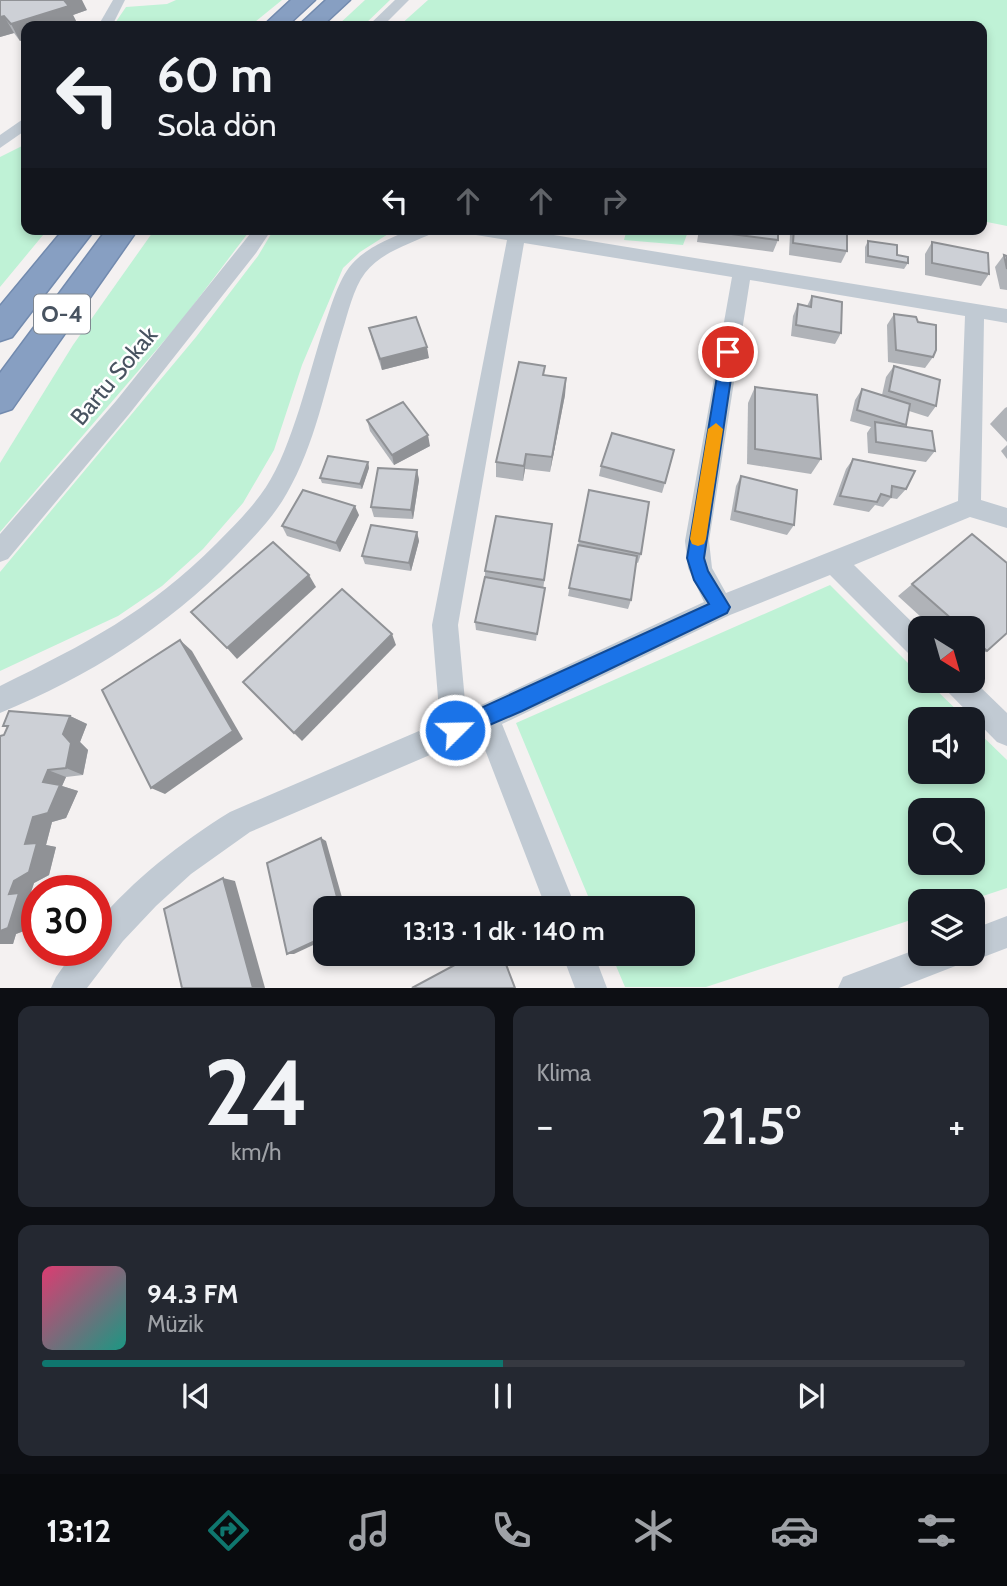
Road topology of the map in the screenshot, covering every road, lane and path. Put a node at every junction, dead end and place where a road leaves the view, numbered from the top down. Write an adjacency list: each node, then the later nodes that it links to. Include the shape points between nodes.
1 (119, 0): 5 (street)
2 (304, 0): 6 (highway)
3 (339, 0): 7 (highway)
4 (403, 0): 8 (street)
5 (108, 21)
6 (280, 21)
7 (315, 21)
8 (380, 21)
9 (21, 126): 10 (street)
10 (0, 143)
11 (75, 235): 19 (highway, O-4)
12 (119, 235): 20 (highway, O-4)
13 (259, 235): 23 (street, Bartu Sokak, via 132,396)
14 (414, 235): 28 (street, via 376,252 356,270 282,485 260,515 143,622)
15 (517, 235): 16 (street); 30 (street, via 445,625)
16 (742, 272): 17 (street); 25 (street, via 696,558 700,574)
17 (975, 310): 18 (street); 21 (street)
18 (1007, 316)
19 (0, 329)
20 (0, 399)
21 (969, 507): 22 (street); 24 (street)
22 (1007, 518)
23 (0, 551)
24 (834, 562): 25 (street); 26 (street)
25 (721, 607): 29 (street)
26 (908, 635)
27 (967, 693): 31 (street)
28 (0, 700)
29 (486, 717): 30 (street); 32 (street)
30 (455, 730): 33 (street, via 240,822 200,847 157,883)
31 (1007, 732)
32 (556, 896)
33 (112, 930)
34 (1007, 932): 35 (street)
35 (985, 940)
36 (84, 966): 39 (street)
37 (583, 966): 40 (street)
38 (914, 966): 41 (street)
39 (67, 988)
40 (592, 988)
41 (854, 988)

